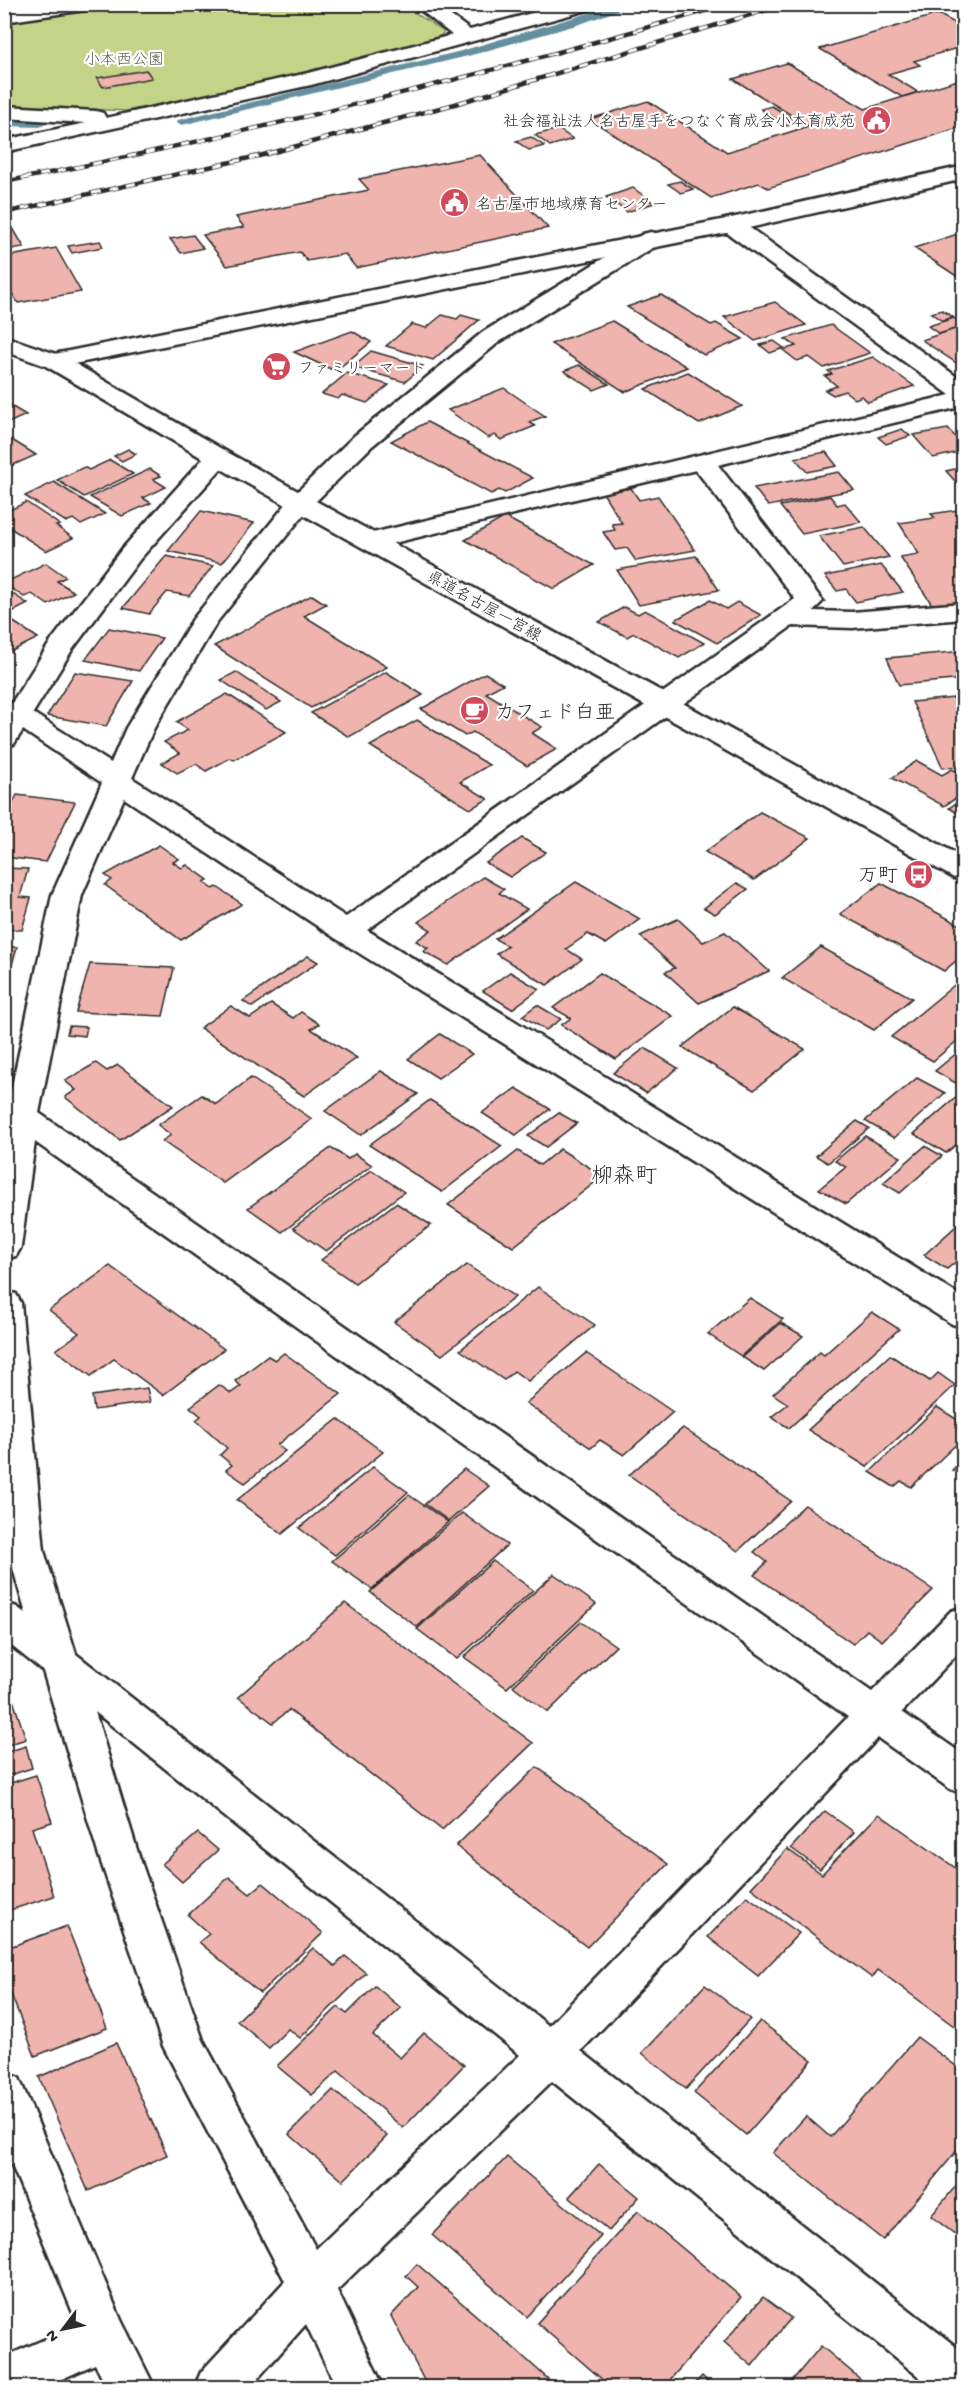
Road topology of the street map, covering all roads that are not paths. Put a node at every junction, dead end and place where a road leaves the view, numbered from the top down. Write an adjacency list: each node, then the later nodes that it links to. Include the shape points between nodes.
1 (85, 4): 4 (street)
2 (422, 4): 5 (street)
3 (588, 4): 5 (street)
4 (4, 16)
5 (469, 38): 7 (street, via 311,79)
6 (4, 111): 7 (street)
7 (126, 119): 9 (street)
8 (4, 133): 9 (street)
9 (67, 134): 10 (street)
10 (4, 146)
11 (963, 172): 12 (street)
12 (731, 225): 13 (street); 16 (street)
13 (651, 239): 15 (street); 19 (street, via 491,337 363,441)
14 (6, 344): 15 (street, 県道名古屋一宮線)
15 (54, 361): 17 (street, 県道名古屋一宮線)
16 (963, 396): 18 (street)
17 (218, 458): 19 (street, 県道名古屋一宮線); 24 (street, via 131,554)
18 (702, 461): 20 (street); 22 (street, via 810,601)
19 (300, 503): 20 (street, 県道名古屋一宮線); 25 (street, via 206,619 140,728)
20 (369, 541): 23 (street, 県道名古屋一宮線)
21 (963, 611): 22 (street, via 852,620)
22 (789, 618): 23 (street)
23 (664, 704): 26 (street, 県道名古屋一宮線); 27 (street)
24 (12, 713): 25 (street)
25 (117, 782): 27 (street); 28 (street, via 67,895)
26 (963, 871)
27 (346, 931): 31 (street)
28 (13, 1111): 29 (street); 35 (street)
29 (4, 1246)
30 (4, 1303): 34 (street, via 26,1551)
31 (963, 1315)
32 (4, 1618): 34 (street)
33 (963, 1622): 35 (street)
34 (62, 1662): 37 (street); 39 (street, via 118,1853 184,2046)
35 (876, 1714): 36 (street); 37 (street)
36 (963, 1777)
37 (549, 2054): 39 (street); 42 (street)
38 (4, 2092): 40 (street)
39 (311, 2285): 44 (street); 45 (street)
40 (105, 2336): 41 (street); 43 (street)
41 (4, 2381)
42 (963, 2383)
43 (132, 2388)
44 (217, 2388)
45 (361, 2388)

